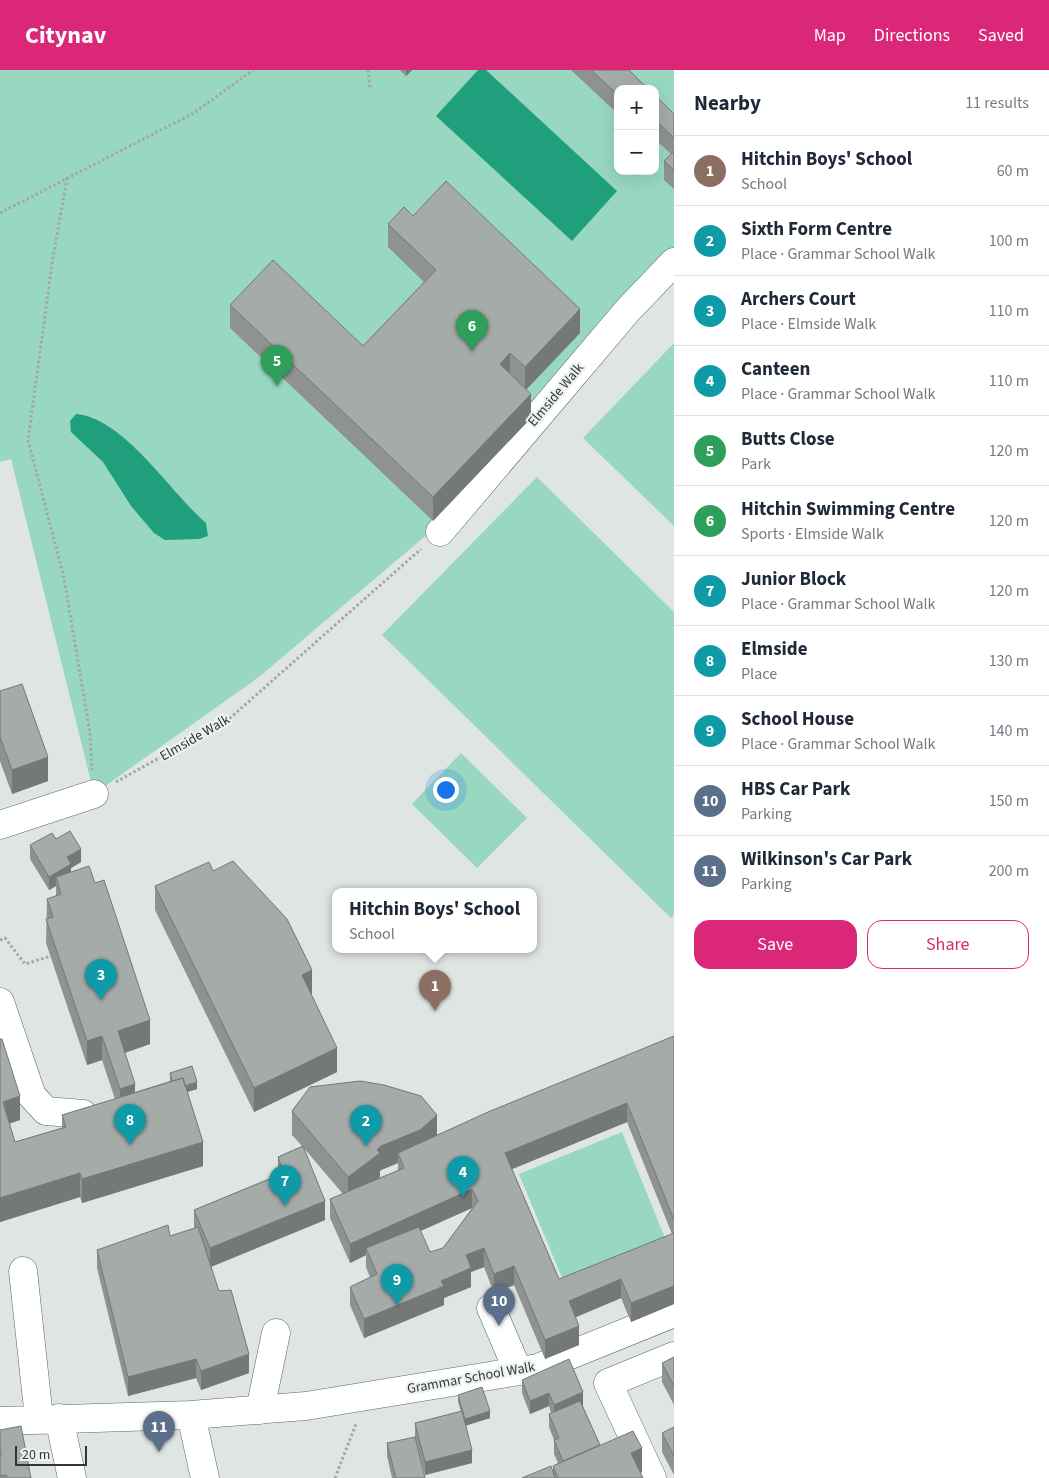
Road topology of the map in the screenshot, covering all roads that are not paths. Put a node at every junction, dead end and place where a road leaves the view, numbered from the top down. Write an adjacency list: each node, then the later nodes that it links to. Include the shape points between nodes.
1 (674, 262): 2 (street, Elmside Walk, via 628,310)
2 (440, 532)
3 (94, 794): 4 (street)
4 (0, 824)
5 (0, 1002): 6 (street, via 32,1096 46,1112)
6 (83, 1114)
7 (23, 1271): 15 (street)
8 (491, 1308): 12 (street)
9 (674, 1313): 12 (street, Grammar School Walk, via 538,1368)
10 (276, 1333): 13 (street)
11 (674, 1356): 19 (street, via 608,1382)
12 (518, 1371): 13 (street, Grammar School Walk, via 306,1406)
13 (260, 1410): 14 (street, Grammar School Walk)
14 (191, 1415): 15 (street, Grammar School Walk); 18 (street)
15 (49, 1418): 16 (street, Grammar School Walk); 17 (street)
16 (0, 1421)
17 (72, 1478)
18 (205, 1478)
19 (652, 1478)

